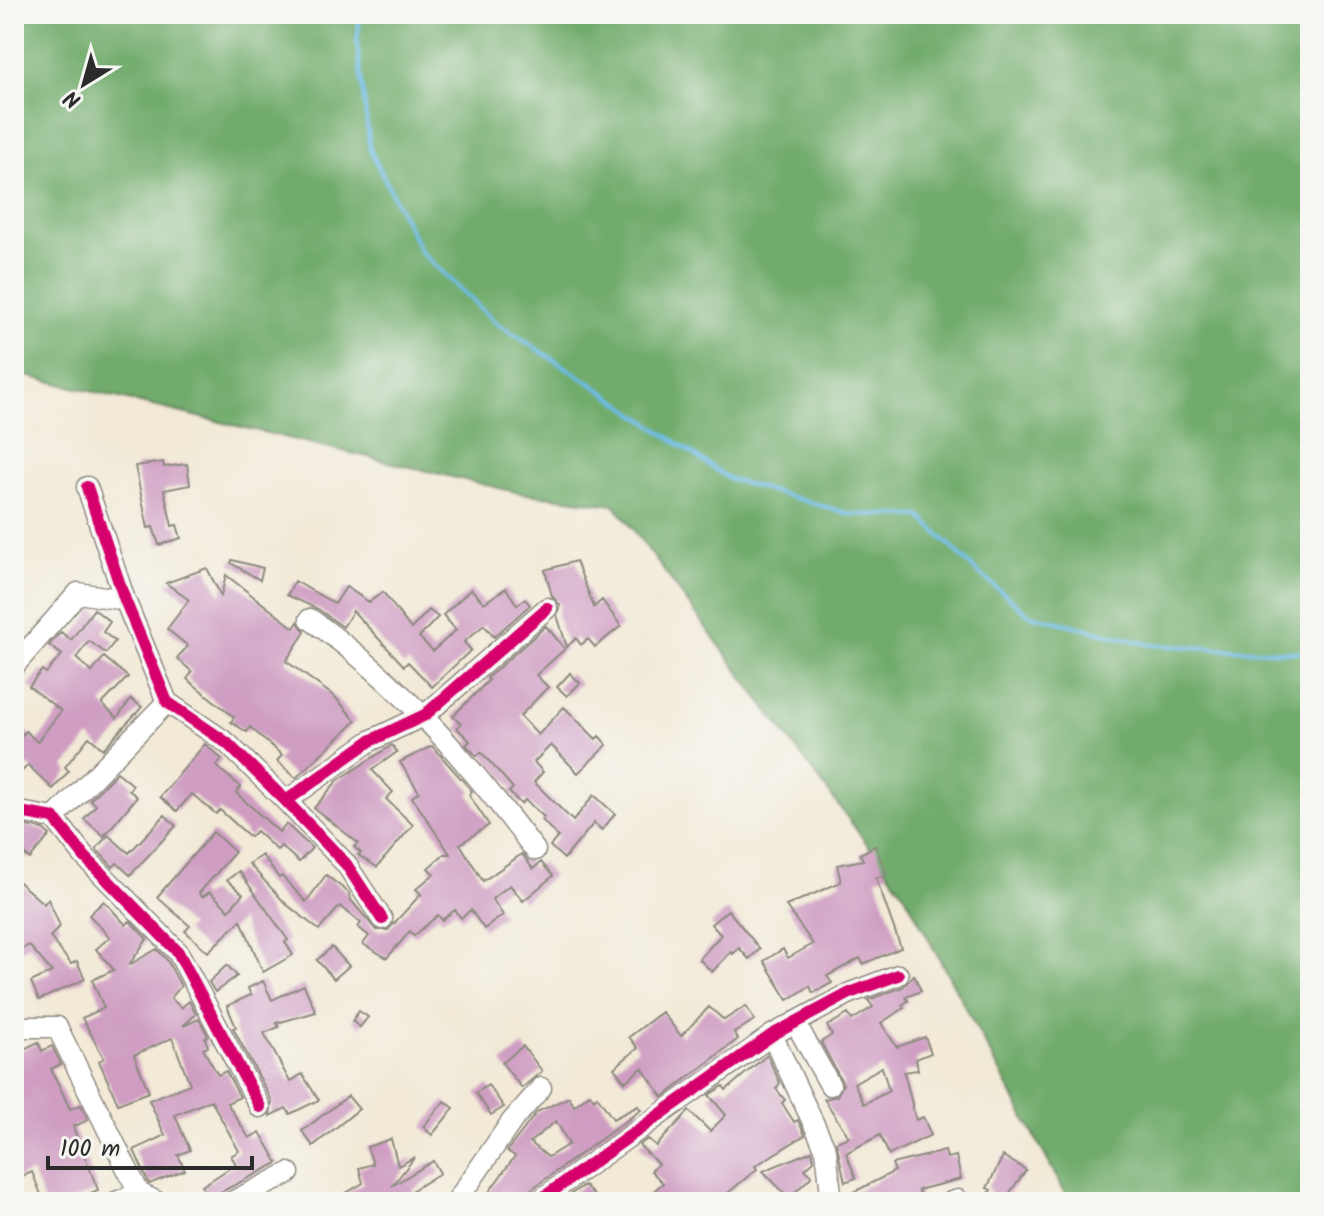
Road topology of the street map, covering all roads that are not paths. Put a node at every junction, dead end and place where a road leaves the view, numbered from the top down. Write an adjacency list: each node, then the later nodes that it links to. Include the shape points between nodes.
1 (87, 487): 2 (street)
2 (125, 600): 5 (street, via 78,593); 6 (street)
3 (547, 608): 7 (street)
4 (310, 619): 7 (street, via 359,654)
5 (14, 666)
6 (167, 702): 8 (street, via 227,743); 10 (street)
7 (425, 715): 8 (street, via 370,741); 11 (street)
8 (286, 801): 12 (street, via 346,864)
9 (14, 811): 10 (street)
10 (54, 818): 19 (street, via 178,952)
11 (535, 850)
12 (382, 919)
13 (898, 975): 14 (street)
14 (795, 1022): 16 (street); 17 (street)
15 (17, 1025): 21 (street, via 57,1027)
16 (772, 1035): 22 (street, via 826,1150); 26 (street)
17 (830, 1085)
18 (541, 1088): 25 (street)
19 (260, 1107)
20 (289, 1173): 24 (street)
21 (148, 1198): 23 (street)
22 (829, 1200)
23 (116, 1202)
24 (232, 1202)
25 (456, 1202)
26 (537, 1202)

